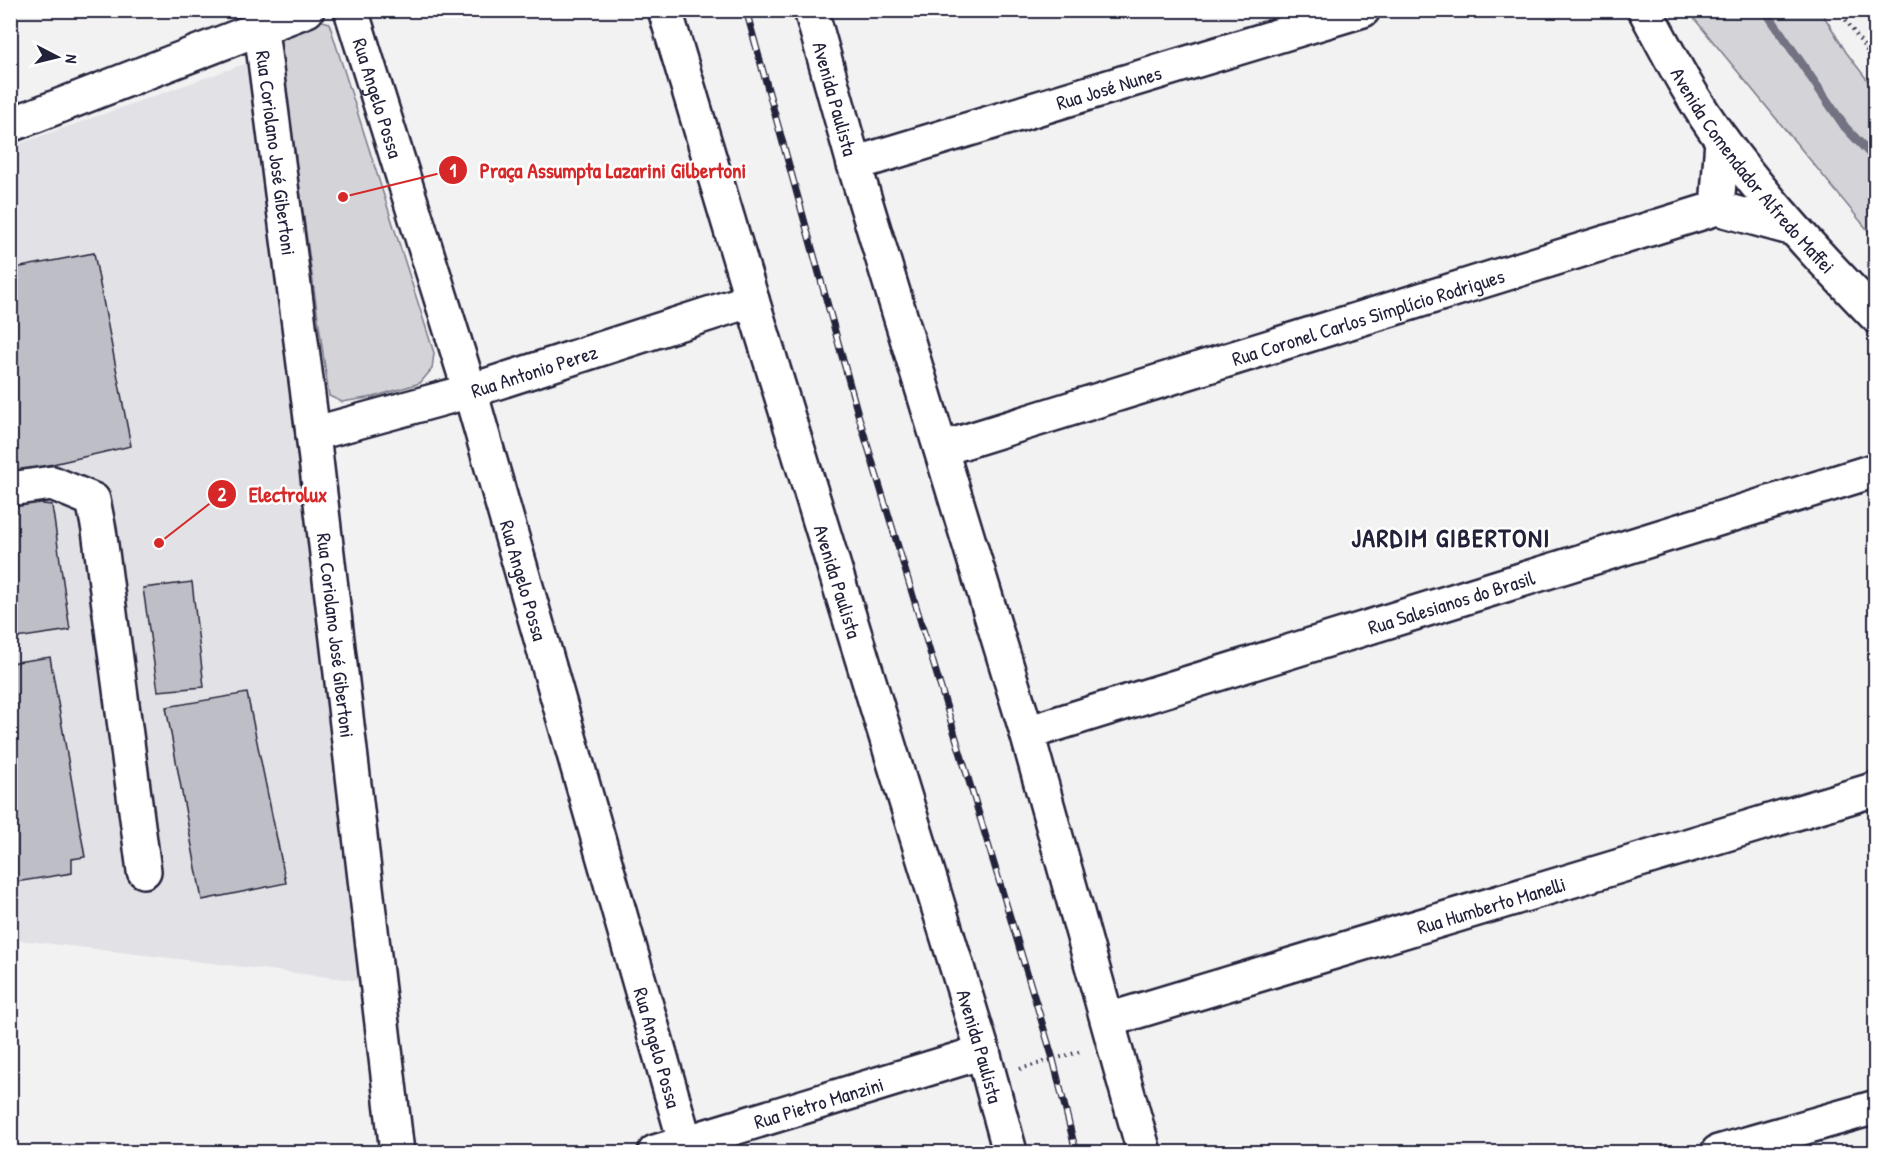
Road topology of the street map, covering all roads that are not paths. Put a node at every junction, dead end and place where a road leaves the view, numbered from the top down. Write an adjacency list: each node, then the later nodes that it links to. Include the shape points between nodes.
1 (307, 10): 7 (street)
2 (351, 10): 15 (street, Rua Angelo Possa)
3 (665, 10): 13 (street, Avenida Paulista)
4 (812, 10): 10 (street, Avenida Paulista)
5 (1363, 10): 10 (street, Rua José Nunes)
6 (1645, 10): 9 (street, Avenida Comendador Alfredo Maffei, via 1686,86)
7 (260, 20): 8 (street); 16 (street, Rua Coriolano José Gibertoni)
8 (12, 120)
9 (1722, 141): 11 (street); 12 (street, Avenida Comendador Alfredo Maffei)
10 (854, 164): 17 (street, Avenida Paulista)
11 (1717, 208): 12 (street); 17 (street, Rua Coronel Carlos Simplício Rodrigues)
12 (1794, 229): 14 (street, Avenida Comendador Alfredo Maffei)
13 (752, 300): 15 (street, Rua Antonio Perez); 24 (street, Avenida Paulista)
14 (1875, 316)
15 (470, 391): 16 (street, Rua Antonio Perez); 26 (street, Rua Angelo Possa)
16 (313, 434): 27 (street, Rua Coriolano José Gibertoni)
17 (941, 449): 20 (street, Avenida Paulista)
18 (1875, 470): 20 (street, Rua Salesianos do Brasil)
19 (10, 489): 22 (street, via 52,483 93,500)
20 (1027, 733): 23 (street, Avenida Paulista)
21 (1875, 789): 23 (street, Rua Humberto Manelli)
22 (144, 871)
23 (1111, 1031): 30 (street, Avenida Paulista)
24 (986, 1066): 26 (street, Rua Pietro Manzini); 29 (street, Avenida Paulista)
25 (1875, 1107): 31 (street)
26 (687, 1148): 28 (street, Rua Pietro Manzini)
27 (397, 1152)
28 (655, 1152)
29 (1010, 1152)
30 (1144, 1152)
31 (1718, 1152)

